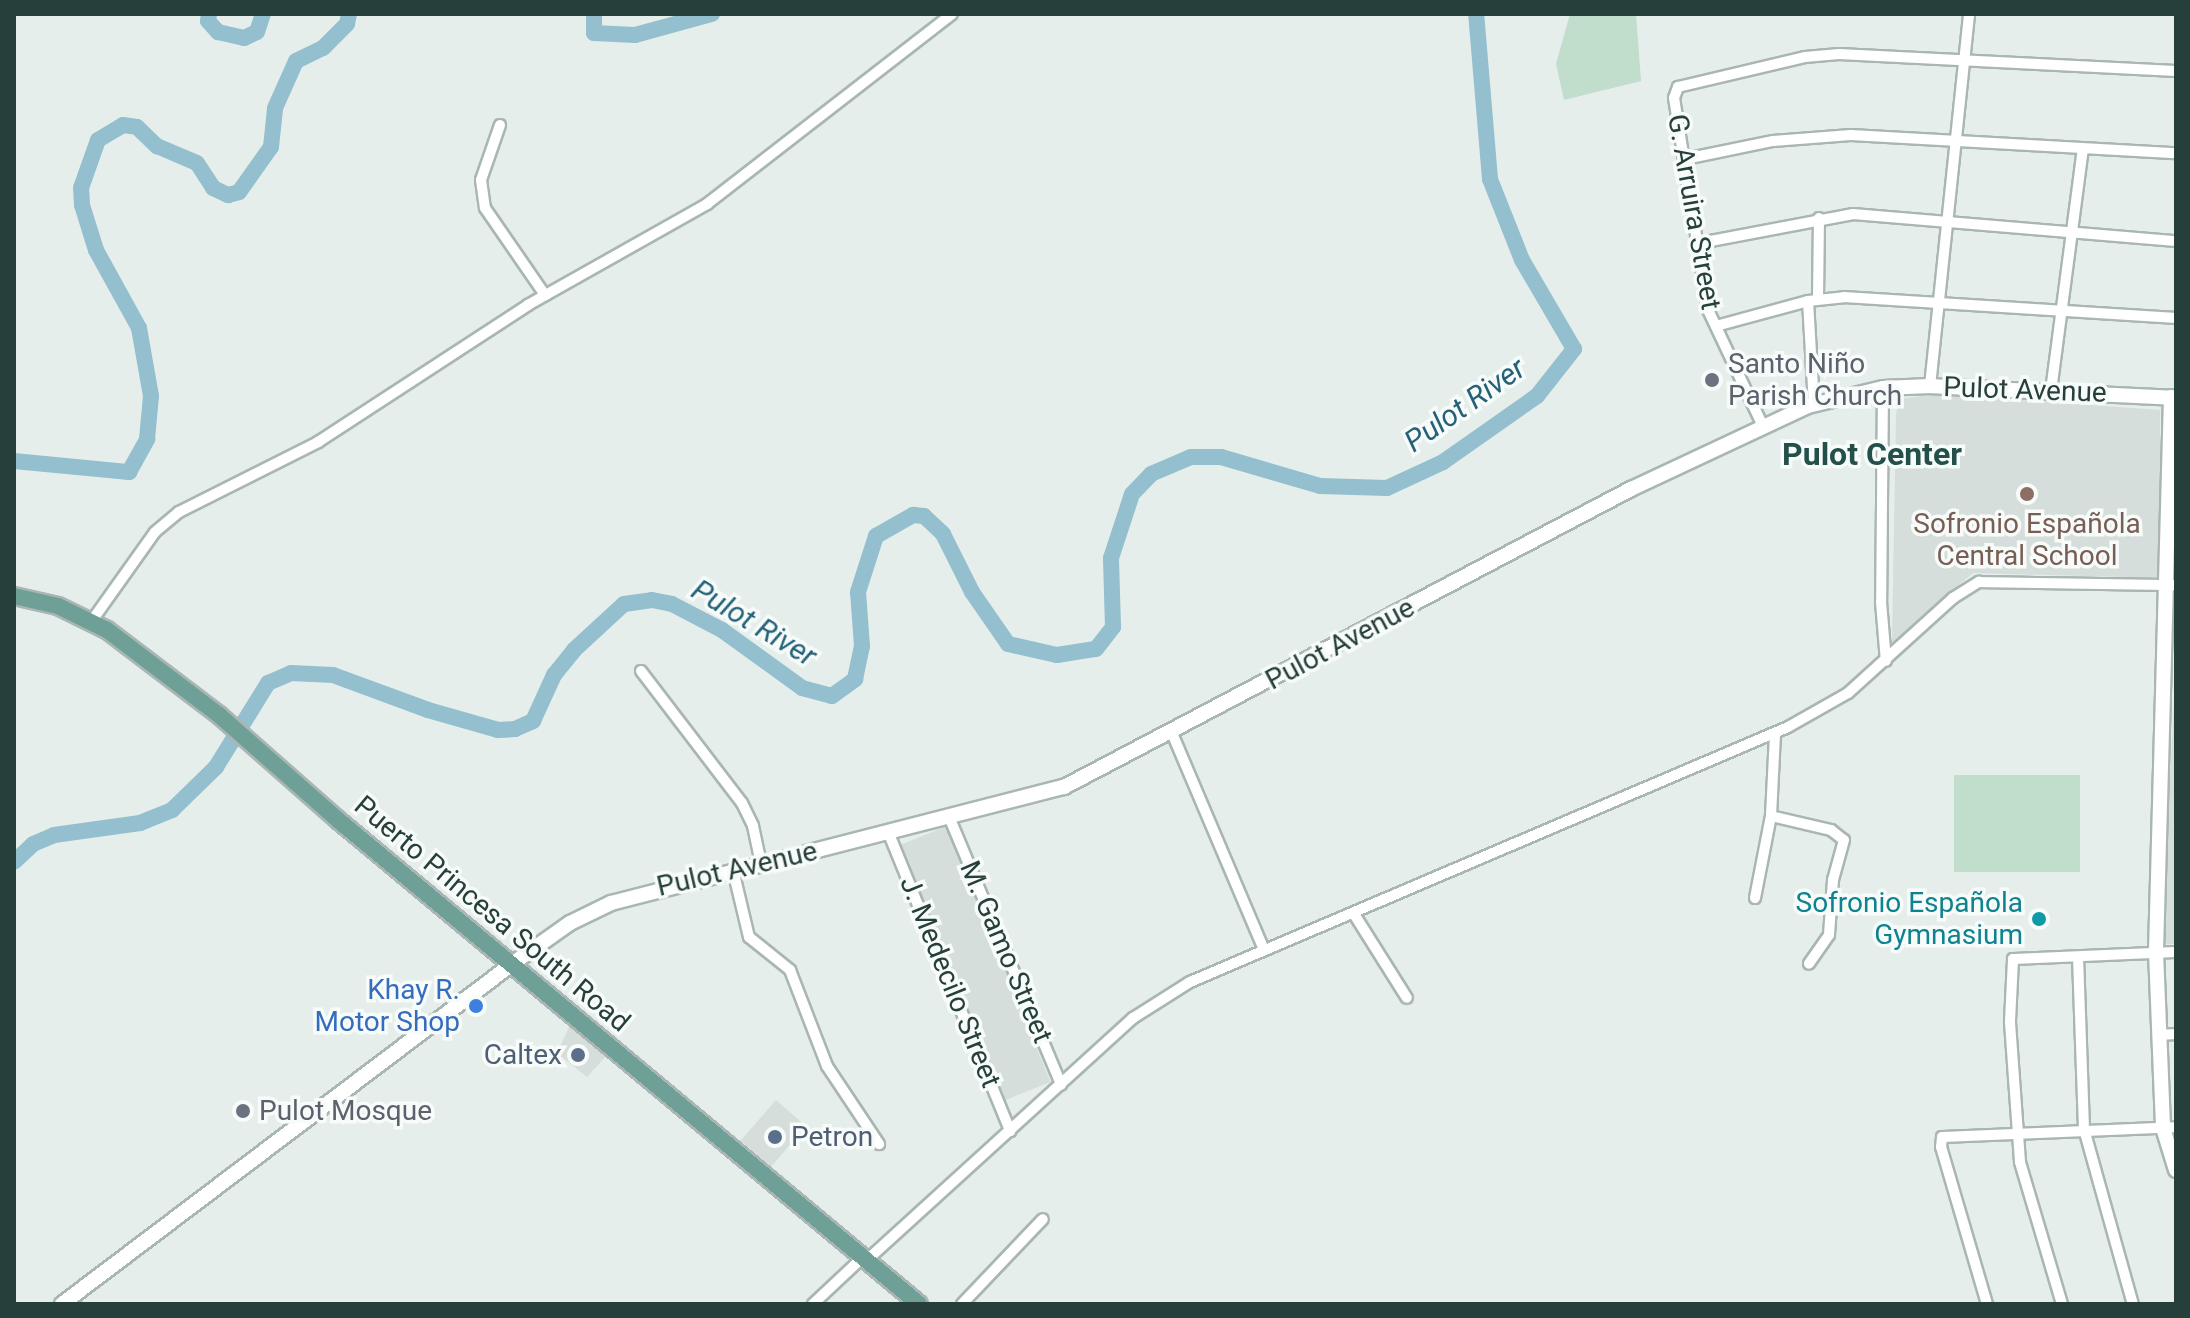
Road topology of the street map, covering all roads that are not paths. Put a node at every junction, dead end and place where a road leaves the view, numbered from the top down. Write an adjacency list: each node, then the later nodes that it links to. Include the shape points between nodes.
1 (952, 14): 15 (street, via 720,195)
2 (1969, 14): 3 (street)
3 (1967, 61): 4 (street); 6 (street); 9 (street, G. Arruira Street, via 1876,54 1805,57 1678,87 1674,98)
4 (2176, 71)
5 (500, 125): 15 (street, via 481,180 485,208)
6 (1958, 144): 7 (street); 9 (street, via 1884,135 1824,135); 11 (street)
7 (2083, 149): 8 (street); 12 (street)
8 (2176, 153)
9 (1685, 159): 14 (street, G. Arruira Street)
10 (1819, 218): 11 (street, via 1853,214); 14 (street); 16 (street)
11 (1946, 221): 12 (street); 17 (street)
12 (2071, 233): 13 (street); 18 (street)
13 (2176, 241)
14 (1700, 243): 20 (street, G. Arruira Street, via 1708,310)
15 (545, 295): 30 (street, via 318,442 179,512 155,532)
16 (1813, 300): 17 (street); 20 (street); 25 (street)
17 (1939, 302): 18 (street); 21 (street)
18 (2060, 307): 19 (street); 23 (street)
19 (2176, 318)
20 (1716, 326): 26 (street, G. Arruira Street)
21 (1930, 386): 22 (street, Pulot Avenue); 23 (street, Pulot Avenue)
22 (1883, 388): 25 (street, Pulot Avenue); 31 (street, via 1881,589)
23 (2051, 391): 24 (street, Pulot Avenue)
24 (2173, 397): 27 (street)
25 (1814, 404): 26 (street, Pulot Avenue)
26 (1762, 424): 34 (street, Pulot Avenue)
27 (2172, 499): 28 (street)
28 (2172, 585): 31 (street, via 1979,582 1964,589); 32 (street)
29 (14, 596): 30 (main road, Puerto Princesa South Road, via 58,606)
30 (91, 622): 47 (main road, Puerto Princesa South Road, via 219,715)
31 (1886, 661): 35 (street, via 1839,699)
32 (2171, 669): 44 (street)
33 (641, 671): 39 (street, via 742,803)
34 (1172, 733): 37 (street, Pulot Avenue, via 1064,787); 43 (street)
35 (1775, 733): 36 (street); 42 (street)
36 (1771, 816): 41 (street); 48 (street, via 1839,833 1844,840 1833,880 1829,935)
37 (950, 819): 38 (street, Pulot Avenue); 52 (street, M. Gamo Street)
38 (889, 834): 39 (street, Pulot Avenue); 55 (street, J. Medecilo Street)
39 (761, 864): 40 (street, Pulot Avenue)
40 (733, 870): 47 (street, Pulot Avenue, via 611,903 570,923); 57 (street, via 749,937 790,970 827,1066)
41 (1755, 898)
42 (1354, 914): 43 (street); 49 (street)
43 (1264, 950): 52 (street, via 1163,997)
44 (2156, 952): 45 (street); 46 (street); 51 (street)
45 (2176, 952)
46 (2078, 957): 54 (street); 56 (street, via 2013,959)
47 (512, 964): 60 (main road, Puerto Princesa South Road); 61 (street, Pulot Avenue)
48 (1809, 964)
49 (1407, 998)
50 (2176, 1034): 51 (street)
51 (2158, 1035): 53 (street)
52 (1061, 1085): 55 (street)
53 (2170, 1128): 54 (street); 58 (street)
54 (2084, 1129): 56 (street); 67 (street)
55 (1010, 1131): 60 (street)
56 (2016, 1131): 65 (street, via 1942,1137); 66 (street)
57 (879, 1144)
58 (2176, 1170)
59 (1043, 1219): 64 (street)
60 (865, 1258): 62 (street); 63 (main road, Puerto Princesa South Road)
61 (62, 1304)
62 (813, 1304)
63 (919, 1304)
64 (962, 1304)
65 (1987, 1304)
66 (2062, 1304)
67 (2133, 1304)

